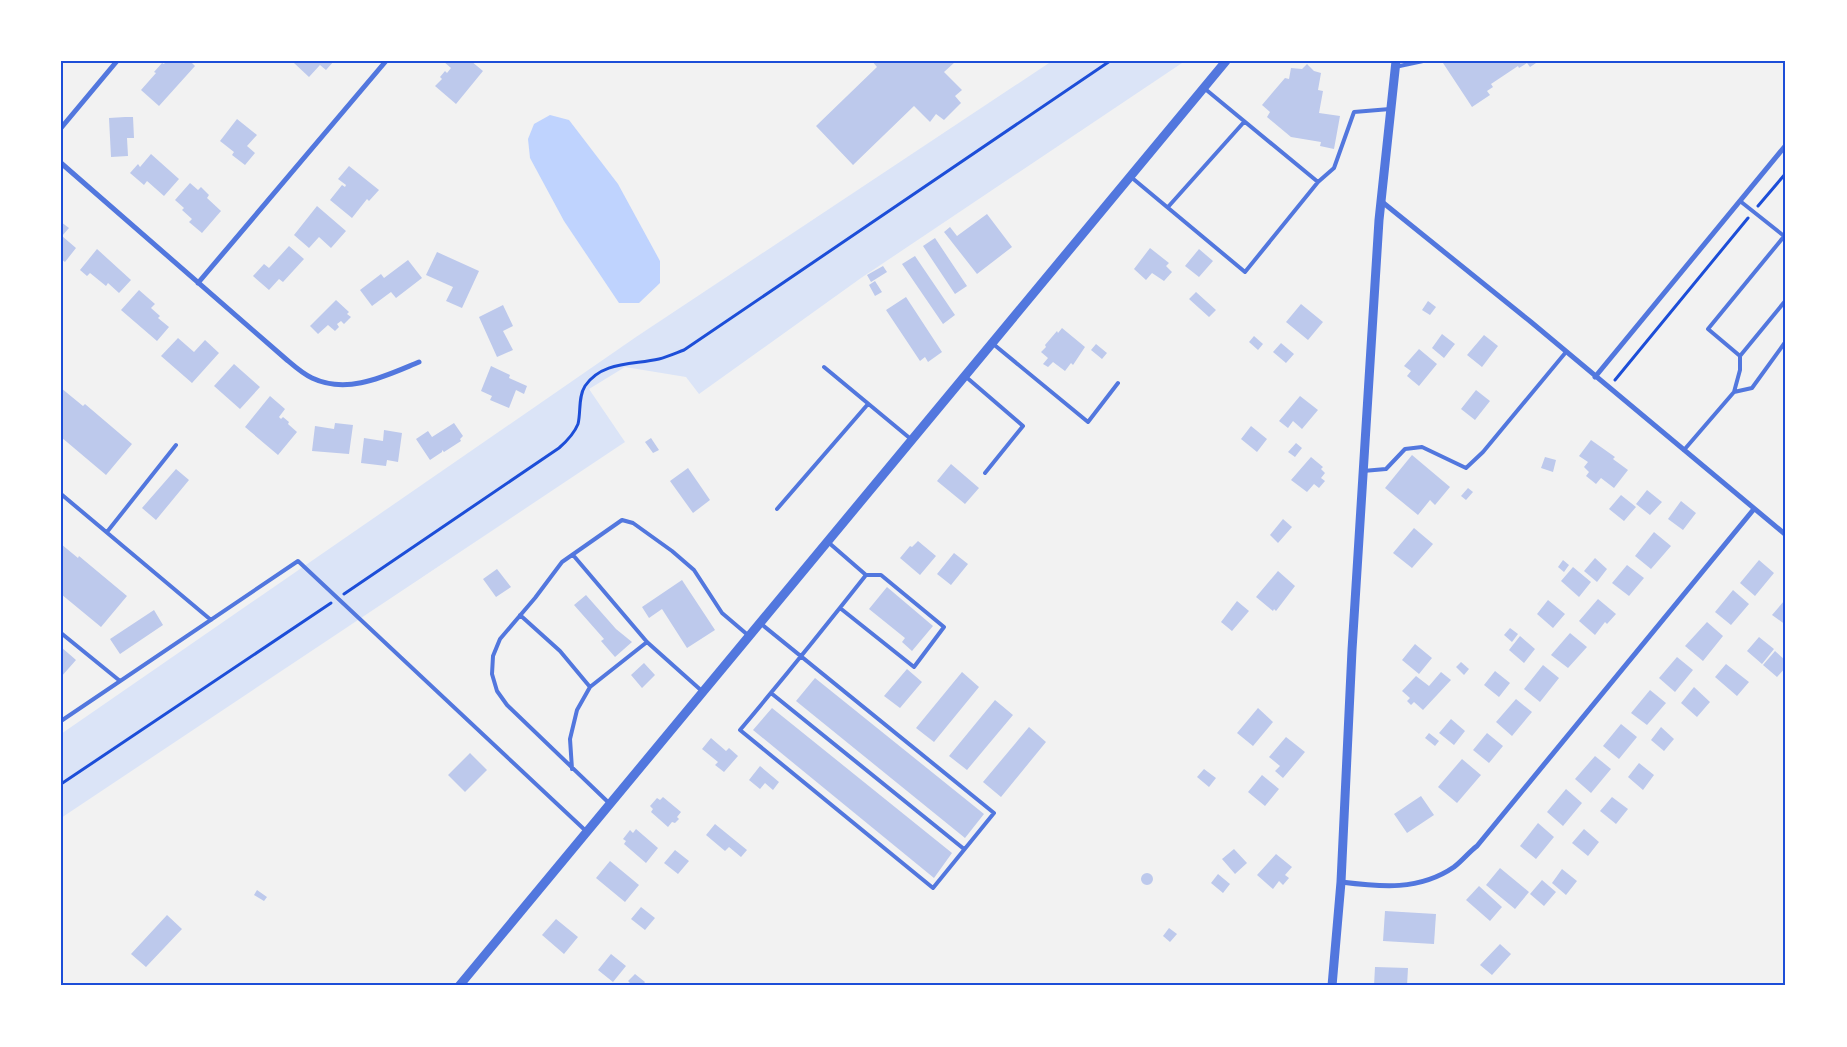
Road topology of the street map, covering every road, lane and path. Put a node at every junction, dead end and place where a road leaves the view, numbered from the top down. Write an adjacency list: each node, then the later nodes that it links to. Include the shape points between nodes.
1 (117, 61): 10 (street)
2 (386, 61): 21 (street)
3 (1110, 61): 48 (path, via 684,350 659,359 607,369 586,386 578,423 572,436 559,448)
4 (1226, 61): 7 (street)
5 (1423, 61): 6 (lane)
6 (1395, 64): 8 (street)
7 (1204, 88): 9 (lane); 14 (street)
8 (1390, 110): 15 (lane, via 1354,112 1334,168); 16 (street)
9 (1244, 122): 15 (lane); 18 (lane)
10 (61, 128)
11 (1786, 146): 17 (street)
12 (61, 163): 21 (street)
13 (1786, 173): 19 (path)
14 (1131, 176): 18 (lane); 24 (street)
15 (1318, 182): 18 (lane, via 1245,272)
16 (1380, 200): 25 (street); 38 (street)
17 (1740, 201): 19 (lane); 30 (street)
18 (1168, 207)
19 (1754, 212): 20 (lane); 32 (path)
20 (1785, 235): 26 (lane, via 1708,329)
21 (198, 283): 27 (street, via 311,378 341,386 374,380)
22 (1786, 300): 26 (lane)
23 (1786, 341): 33 (lane, via 1752,388)
24 (992, 343): 29 (street); 31 (lane, via 1088,422)
25 (1566, 352): 30 (street); 38 (lane, via 1466,468 1422,448 1406,449 1386,469)
26 (1740, 356): 33 (lane)
27 (419, 362)
28 (824, 367): 34 (lane)
29 (965, 376): 35 (street); 39 (lane, via 1023,426)
30 (1596, 377): 32 (street)
31 (1118, 383)
32 (1608, 388): 37 (street)
33 (1734, 392): 37 (lane)
34 (868, 404): 35 (lane); 42 (lane)
35 (912, 440): 45 (street)
36 (176, 445): 43 (lane)
37 (1684, 450): 41 (street)
38 (1363, 471): 67 (street)
39 (986, 473)
40 (61, 494): 43 (lane)
41 (1754, 508): 44 (street); 67 (street, via 1477,846 1454,867 1428,880 1397,887)
42 (778, 509)
43 (108, 532): 51 (lane)
44 (1786, 535)
45 (828, 542): 47 (lane); 52 (street)
46 (573, 555): 50 (lane, via 562,562); 54 (lane, via 622,520 633,522 694,570 722,613); 55 (lane)
47 (866, 575): 49 (lane); 49 (lane, via 881,575 944,627 914,667)
48 (337, 599): 51 (lane, via 298,561); 63 (path); 65 (lane)
49 (840, 608): 56 (lane)
50 (520, 615): 58 (lane, via 560,651); 62 (lane, via 500,638 493,656 492,674 497,691)
51 (212, 620): 57 (lane)
52 (760, 624): 54 (street); 56 (lane)
53 (61, 633): 57 (lane)
54 (749, 636): 59 (street)
55 (647, 642): 58 (lane); 59 (lane)
56 (801, 657): 60 (lane); 66 (lane, via 994,813)
57 (120, 681): 61 (lane)
58 (590, 687): 62 (lane, via 577,710 570,739)
59 (702, 692): 64 (street)
60 (771, 693): 66 (lane); 66 (lane, via 740,730 933,888)
61 (61, 721)
62 (572, 769): 64 (lane)
63 (61, 784)
64 (610, 804): 65 (street)
65 (587, 832): 68 (street)
66 (964, 849)
67 (1341, 882): 69 (street)
68 (459, 986)
69 (1332, 986)

